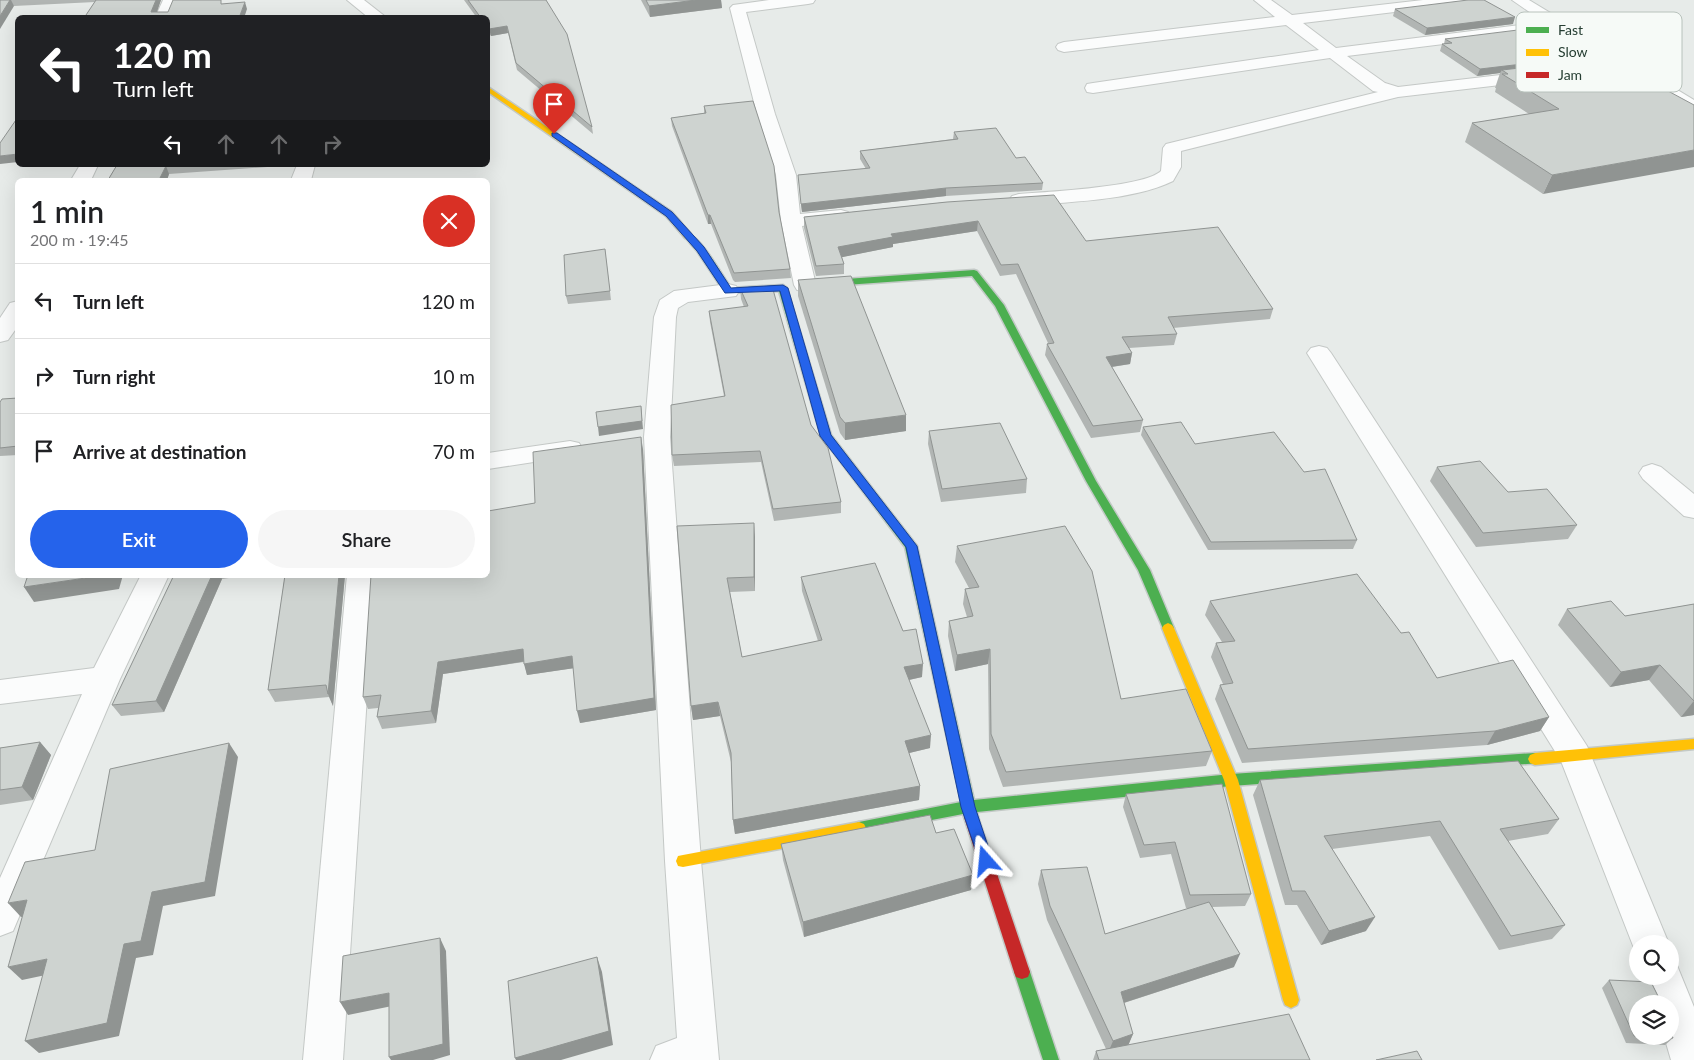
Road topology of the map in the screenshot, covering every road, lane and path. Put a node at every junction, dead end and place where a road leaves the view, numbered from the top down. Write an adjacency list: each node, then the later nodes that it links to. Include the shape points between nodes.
1 (170, 0): 8 (street)
2 (808, 0): 22 (street, via 738,8 786,176)
3 (1260, 0): 10 (street)
4 (1461, 0): 10 (street)
5 (1518, 0): 7 (street)
6 (357, 7): 9 (street)
7 (1537, 12)
8 (163, 15)
9 (374, 15)
10 (1288, 20): 12 (street); 13 (street)
11 (1516, 30): 13 (street)
12 (1064, 47)
13 (1333, 53): 15 (street); 17 (street, via 1379,87)
14 (1516, 78): 17 (street)
15 (1093, 88)
16 (490, 91): 25 (street, via 669,214 700,249)
17 (1398, 92): 20 (street, via 1172,148 1172,169 1164,178 1142,186)
18 (1668, 92): 19 (street)
19 (1694, 107)
20 (1004, 201)
21 (859, 214): 22 (street)
22 (791, 221): 23 (street)
23 (805, 285): 24 (street); 39 (street, via 974,273 1000,304 1091,481 1144,570)
24 (783, 288): 25 (street); 40 (street, via 826,436 911,546)
25 (728, 291): 41 (street, via 682,296 668,305 647,438)
26 (15, 312): 27 (street)
27 (0, 335)
28 (1319, 352): 38 (street)
29 (591, 446): 30 (street)
30 (490, 461)
31 (1652, 473): 32 (street)
32 (1694, 508)
33 (154, 578): 35 (street)
34 (361, 578): 47 (street)
35 (104, 678): 36 (street); 42 (street)
36 (0, 692)
37 (1694, 744): 38 (street)
38 (1575, 756): 39 (street); 43 (street)
39 (1232, 780): 40 (street); 45 (street)
40 (968, 807): 41 (street); 48 (street)
41 (683, 861): 46 (street)
42 (0, 919)
43 (1646, 935)
44 (1666, 985): 49 (street)
45 (1291, 1000)
46 (689, 1057)
47 (323, 1060)
48 (1051, 1060)
49 (1691, 1060)

